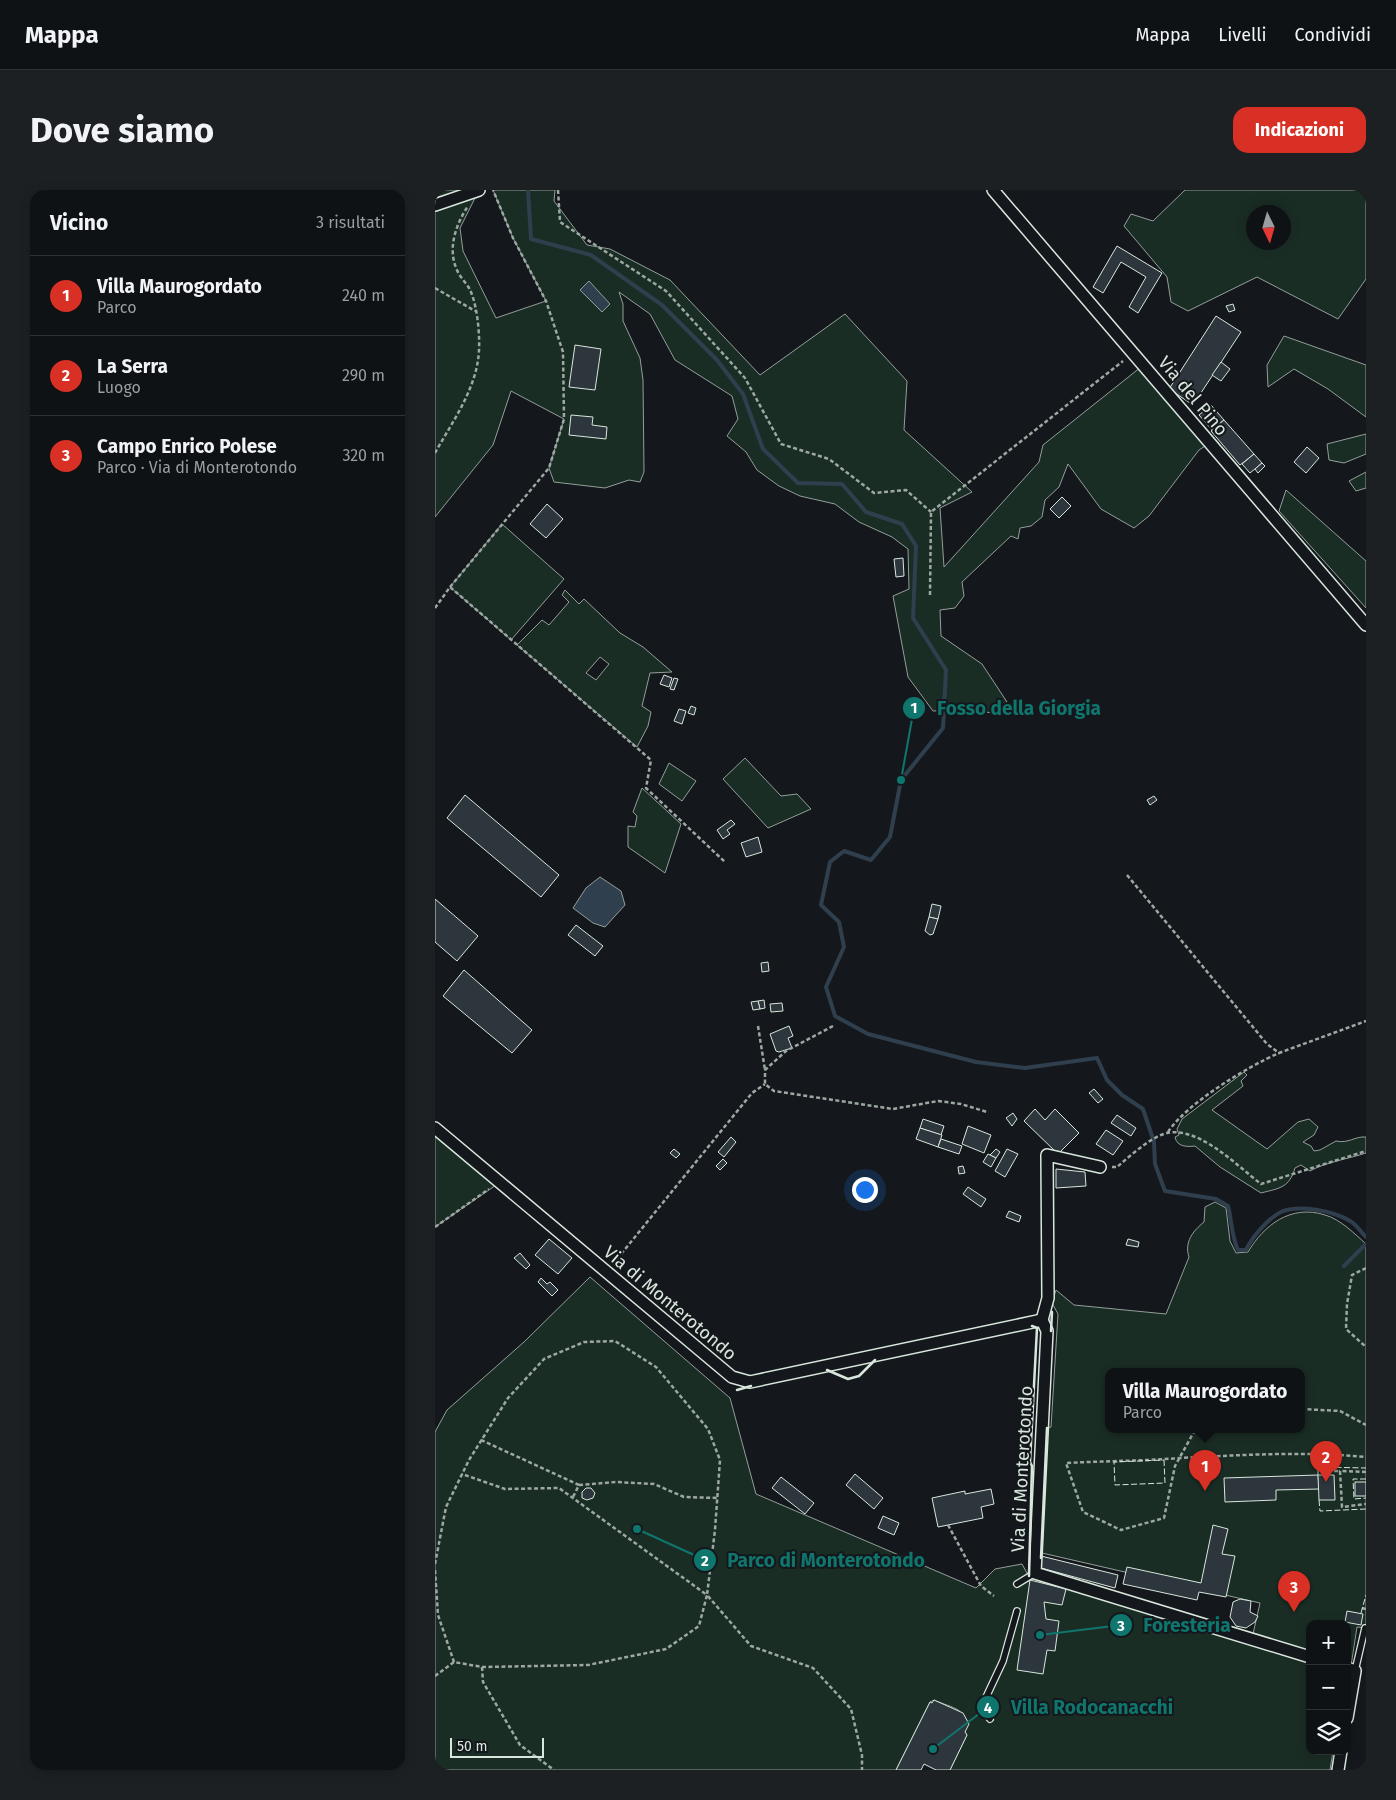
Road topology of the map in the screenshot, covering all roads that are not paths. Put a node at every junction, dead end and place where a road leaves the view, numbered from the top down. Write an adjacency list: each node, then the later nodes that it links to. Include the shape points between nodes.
1 (479, 190): 3 (street)
2 (993, 190): 4 (street, Via del Pino)
3 (435, 206)
4 (1366, 625)
5 (435, 1128): 7 (street, Via di Monterotondo, via 732,1377 750,1382)
6 (1100, 1167): 7 (street, Via di Monterotondo, via 1047,1155 1048,1298)
7 (1042, 1320): 8 (street, Via di Monterotondo, via 1047,1331)
8 (1035, 1573): 9 (lane); 13 (street, Via di Monterotondo)
9 (1017, 1584)
10 (1017, 1611): 15 (lane, via 1003,1662 981,1708)
11 (1365, 1628): 12 (lane)
12 (1364, 1646): 14 (lane)
13 (1306, 1656)
14 (1351, 1670)
15 (990, 1719)
16 (1340, 1755): 17 (street)
17 (1338, 1770)

